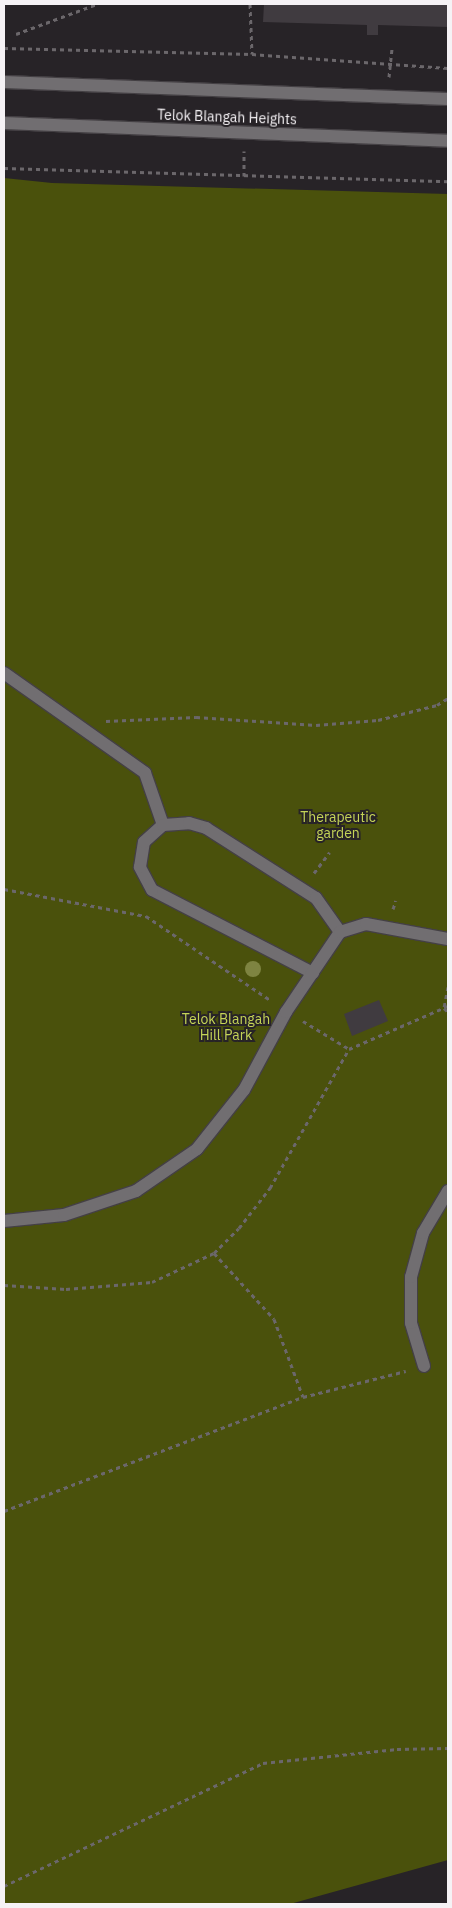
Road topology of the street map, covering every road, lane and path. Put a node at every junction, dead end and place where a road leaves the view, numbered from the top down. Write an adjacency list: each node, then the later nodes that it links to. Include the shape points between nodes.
1 (97, 4): 3 (path)
2 (250, 4): 6 (path)
3 (16, 34)
4 (392, 46): 7 (path)
5 (4, 48): 6 (path)
6 (252, 54): 8 (path)
7 (390, 59)
8 (448, 68)
9 (4, 82): 10 (street, Telok Blangah Heights)
10 (448, 99)
11 (4, 123): 12 (street, Telok Blangah Heights)
12 (448, 141)
13 (4, 168): 14 (path)
14 (448, 181)
15 (4, 672): 17 (street)
16 (448, 698): 17 (path, via 437,706 378,720 316,725 196,717)
17 (73, 722): 18 (street, via 145,773)
18 (163, 825): 22 (street, via 189,823 206,828 316,898); 24 (street, via 152,832 140,855 144,880 152,890)
19 (330, 852): 20 (path)
20 (314, 873)
21 (4, 889): 28 (path, via 146,916)
22 (340, 932): 23 (street, via 366,924); 24 (street)
23 (448, 939)
24 (313, 973): 28 (street)
25 (448, 987): 27 (path)
26 (448, 1006): 27 (path)
27 (444, 1008): 29 (path); 30 (path)
28 (286, 1012): 30 (path); 32 (street, via 244,1090 197,1149 136,1191 64,1215)
29 (448, 1012)
30 (349, 1050): 33 (path, via 270,1188 239,1228)
31 (448, 1191): 35 (street, via 423,1233 411,1277 412,1323)
32 (4, 1221)
33 (214, 1253): 34 (path, via 152,1282 66,1289); 36 (path, via 274,1319)
34 (4, 1285)
35 (424, 1366): 36 (path)
36 (303, 1397): 37 (path)
37 (4, 1510)
38 (448, 1748): 39 (path, via 397,1749 263,1763)
39 (4, 1886)

